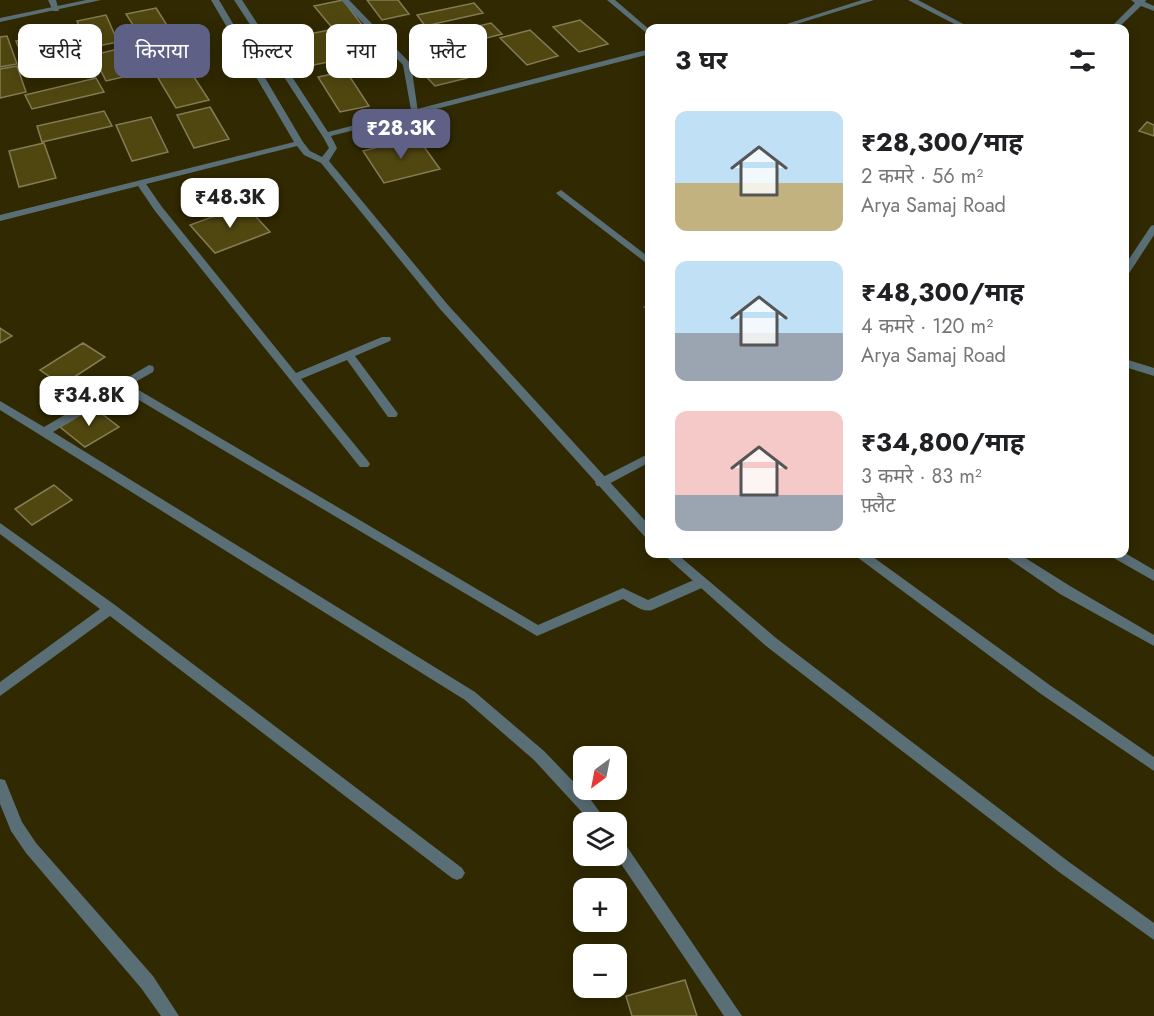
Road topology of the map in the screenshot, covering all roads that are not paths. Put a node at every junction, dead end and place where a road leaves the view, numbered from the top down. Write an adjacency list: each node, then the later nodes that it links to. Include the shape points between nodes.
1 (52, 0): 10 (street)
2 (96, 0): 10 (street)
3 (215, 0): 20 (street)
4 (238, 0): 19 (street)
5 (345, 0): 18 (street, via 407,64)
6 (610, 0): 16 (street)
7 (870, 0): 13 (street)
8 (912, 0): 14 (street)
9 (1138, 1): 11 (street); 15 (street)
10 (56, 9): 12 (street)
11 (1154, 9)
12 (0, 20)
13 (791, 24)
14 (959, 24)
15 (1118, 24)
16 (645, 30)
17 (645, 52): 18 (street)
18 (415, 110): 19 (street)
19 (325, 135): 21 (street, via 333,148)
20 (299, 144): 21 (street); 22 (street)
21 (324, 161): 40 (street, via 444,306)
22 (141, 183): 24 (street); 33 (street)
23 (561, 193): 26 (street)
24 (0, 218)
25 (1154, 228): 27 (street)
26 (645, 259)
27 (1129, 267)
28 (386, 339): 29 (street)
29 (349, 355): 33 (street); 36 (street)
30 (1129, 364): 32 (street)
31 (149, 369): 34 (street)
32 (1154, 372)
33 (294, 378): 39 (street)
34 (122, 385): 37 (street); 48 (street, via 537,631 623,593 647,606)
35 (0, 405): 37 (street)
36 (392, 414)
37 (46, 431): 54 (street, via 470,696 515,731 572,786)
38 (645, 460): 40 (street)
39 (364, 464)
40 (601, 483): 42 (street)
41 (0, 528): 49 (street)
42 (645, 530)
43 (673, 558): 48 (street)
44 (866, 558): 52 (street)
45 (1016, 558): 50 (street)
46 (1123, 558): 47 (street)
47 (1154, 576)
48 (700, 583): 57 (street, via 855,708)
49 (110, 609): 51 (street); 56 (street)
50 (1154, 641)
51 (0, 690)
52 (1154, 765)
53 (0, 785): 58 (street, via 16,826 31,848 147,982)
54 (592, 812)
55 (627, 859): 59 (street)
56 (457, 873)
57 (1154, 932)
58 (171, 1016)
59 (734, 1016)

